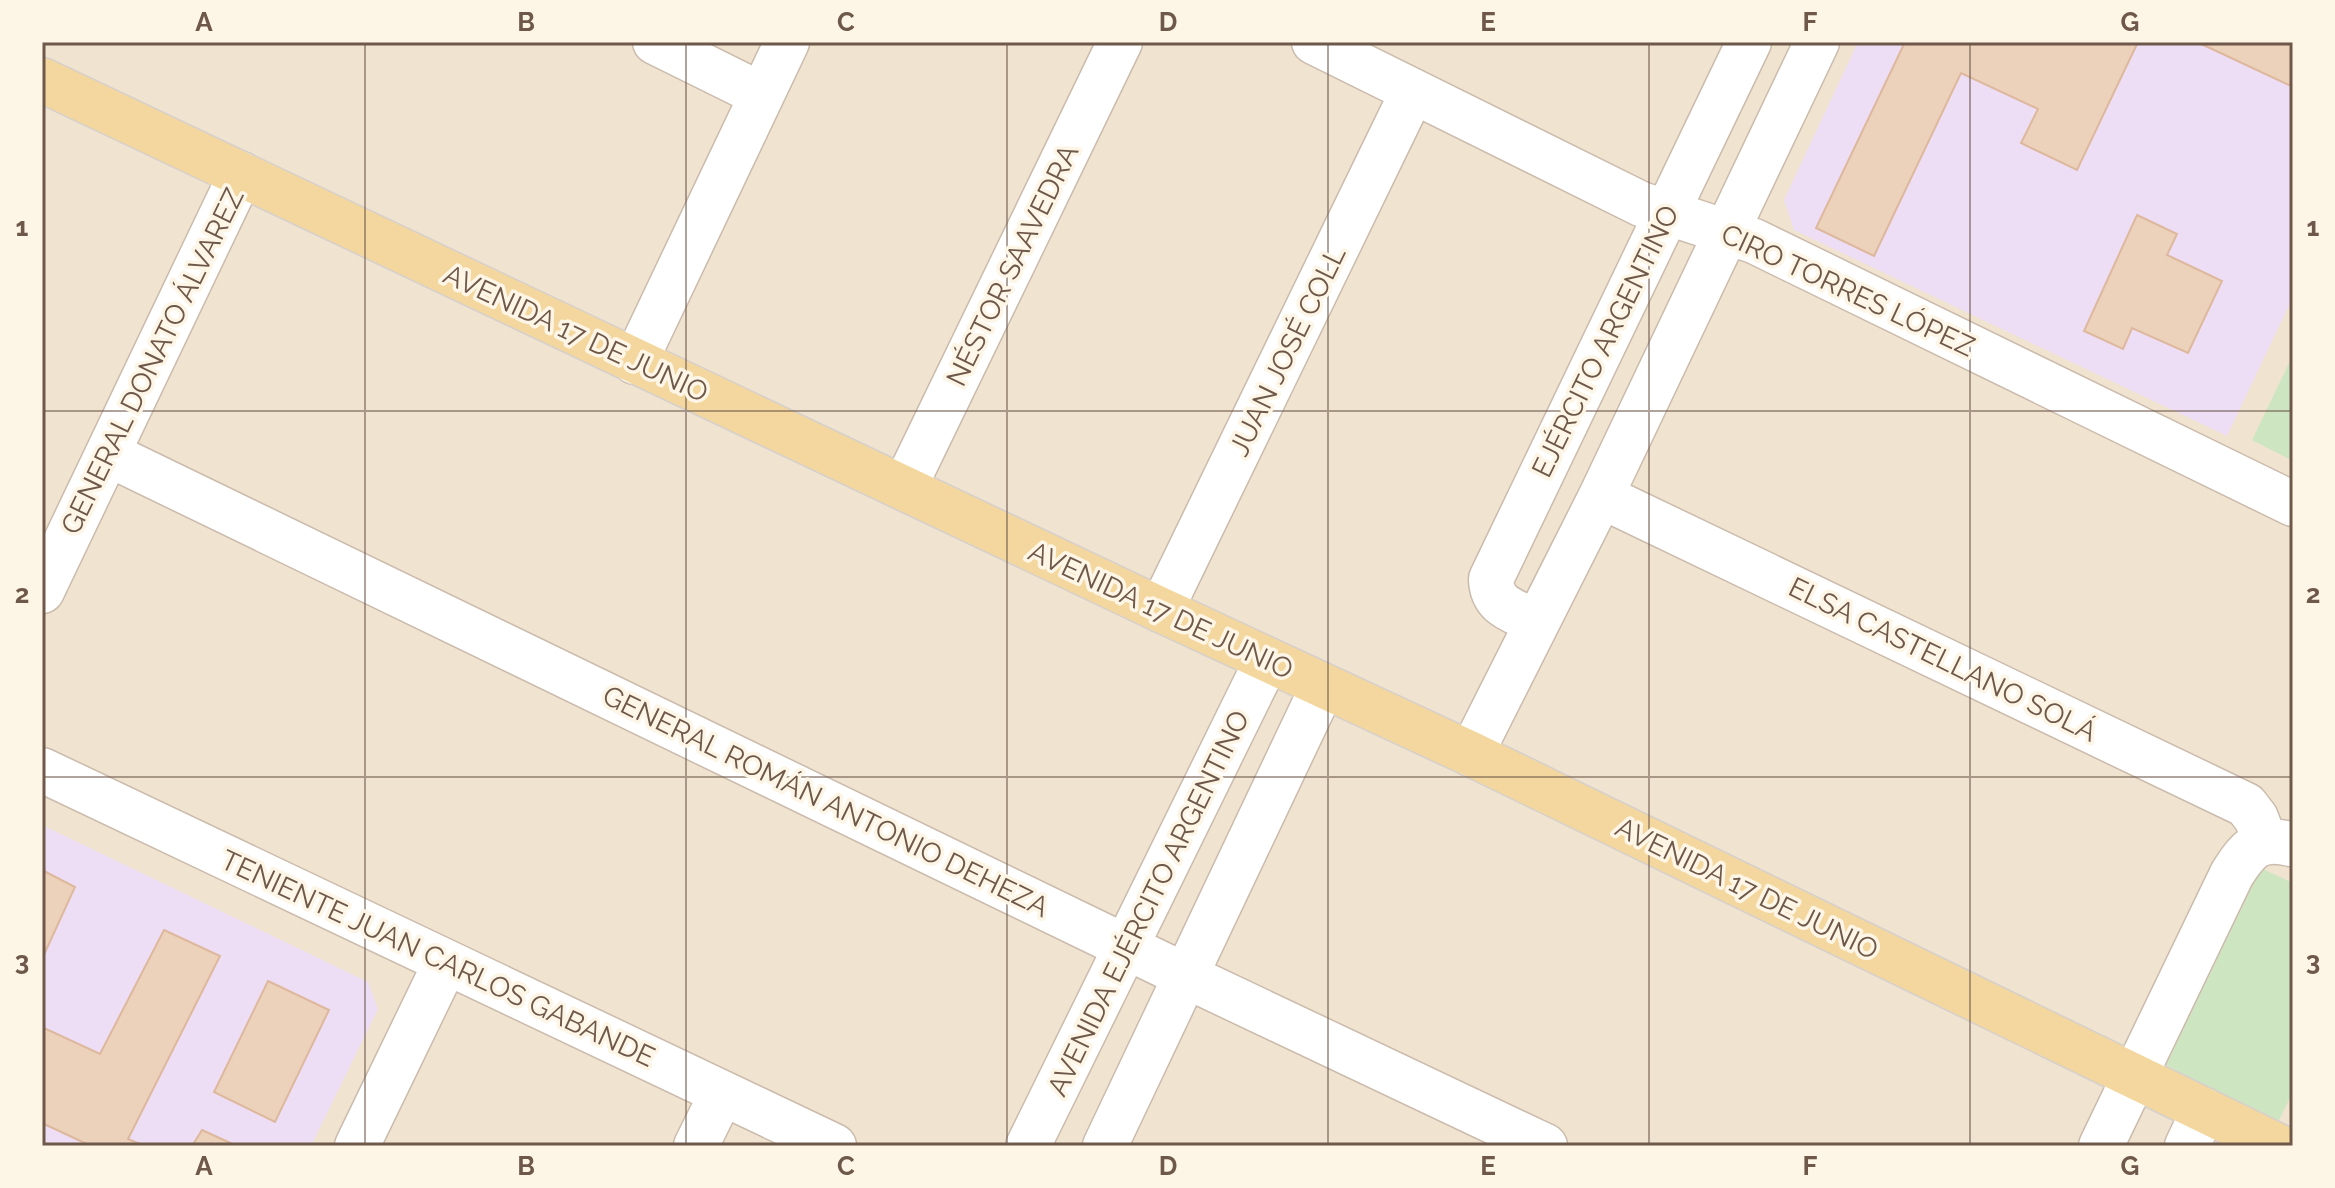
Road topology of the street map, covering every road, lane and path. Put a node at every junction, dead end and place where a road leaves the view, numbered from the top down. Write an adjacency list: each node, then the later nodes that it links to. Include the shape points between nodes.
1 (655, 42): 9 (street)
2 (787, 42): 9 (street)
3 (1120, 42): 15 (street, NÉSTOR SAAVEDRA)
4 (1314, 42): 8 (street, CIRO TORRES LÓPEZ)
5 (1749, 42): 11 (street, EJÉRCITO ARGENTINO)
6 (1817, 42): 12 (street)
7 (42, 80): 10 (main road, AVENIDA 17 DE JUNIO)
8 (1413, 91): 11 (street, CIRO TORRES LÓPEZ); 19 (street, JUAN JOSÉ COLL)
9 (762, 95): 13 (street)
10 (241, 174): 13 (main road, AVENIDA 17 DE JUNIO); 14 (street, GENERAL DONATO ÁLVAREZ)
11 (1668, 213): 12 (street, CIRO TORRES LÓPEZ); 20 (street, EJÉRCITO ARGENTINO, via 1491,579 1491,592 1499,603)
12 (1728, 231): 16 (street); 17 (street, CIRO TORRES LÓPEZ)
13 (635, 362): 15 (main road, AVENIDA 17 DE JUNIO)
14 (108, 454): 18 (street, GENERAL DONATO ÁLVAREZ); 26 (street, GENERAL ROMÁN ANTONIO DEHEZA)
15 (904, 488): 19 (main road, AVENIDA 17 DE JUNIO)
16 (1601, 496): 20 (street); 25 (street, ELSA CASTELLANO SOLÁ, via 2246,805)
17 (2293, 504)
18 (42, 591)
19 (1161, 610): 21 (main road, AVENIDA 17 DE JUNIO)
20 (1536, 622): 23 (street)
21 (1267, 660): 22 (main road, AVENIDA 17 DE JUNIO); 26 (street, AVENIDA EJÉRCITO ARGENTINO)
22 (1323, 686): 23 (main road, AVENIDA 17 DE JUNIO); 28 (street)
23 (1471, 754): 29 (main road, AVENIDA 17 DE JUNIO)
24 (42, 770): 27 (street, TENIENTE JUAN CARLOS GABANDE)
25 (2279, 843): 29 (street, via 2246,852 2232,874)
26 (1128, 947): 28 (street, GENERAL ROMÁN ANTONIO DEHEZA); 35 (street, AVENIDA EJÉRCITO ARGENTINO)
27 (446, 962): 30 (street, TENIENTE JUAN CARLOS GABANDE); 32 (street)
28 (1184, 975): 36 (street); 37 (street, GENERAL ROMÁN ANTONIO DEHEZA)
29 (2135, 1075): 31 (main road, AVENIDA 17 DE JUNIO); 38 (street)
30 (722, 1093): 33 (street); 34 (street, TENIENTE JUAN CARLOS GABANDE)
31 (2196, 1128): 39 (main road, AVENIDA 17 DE JUNIO)
32 (357, 1146)
33 (696, 1146)
34 (834, 1146)
35 (1028, 1146)
36 (1105, 1146)
37 (1545, 1146)
38 (2101, 1146)
39 (2278, 1146)

